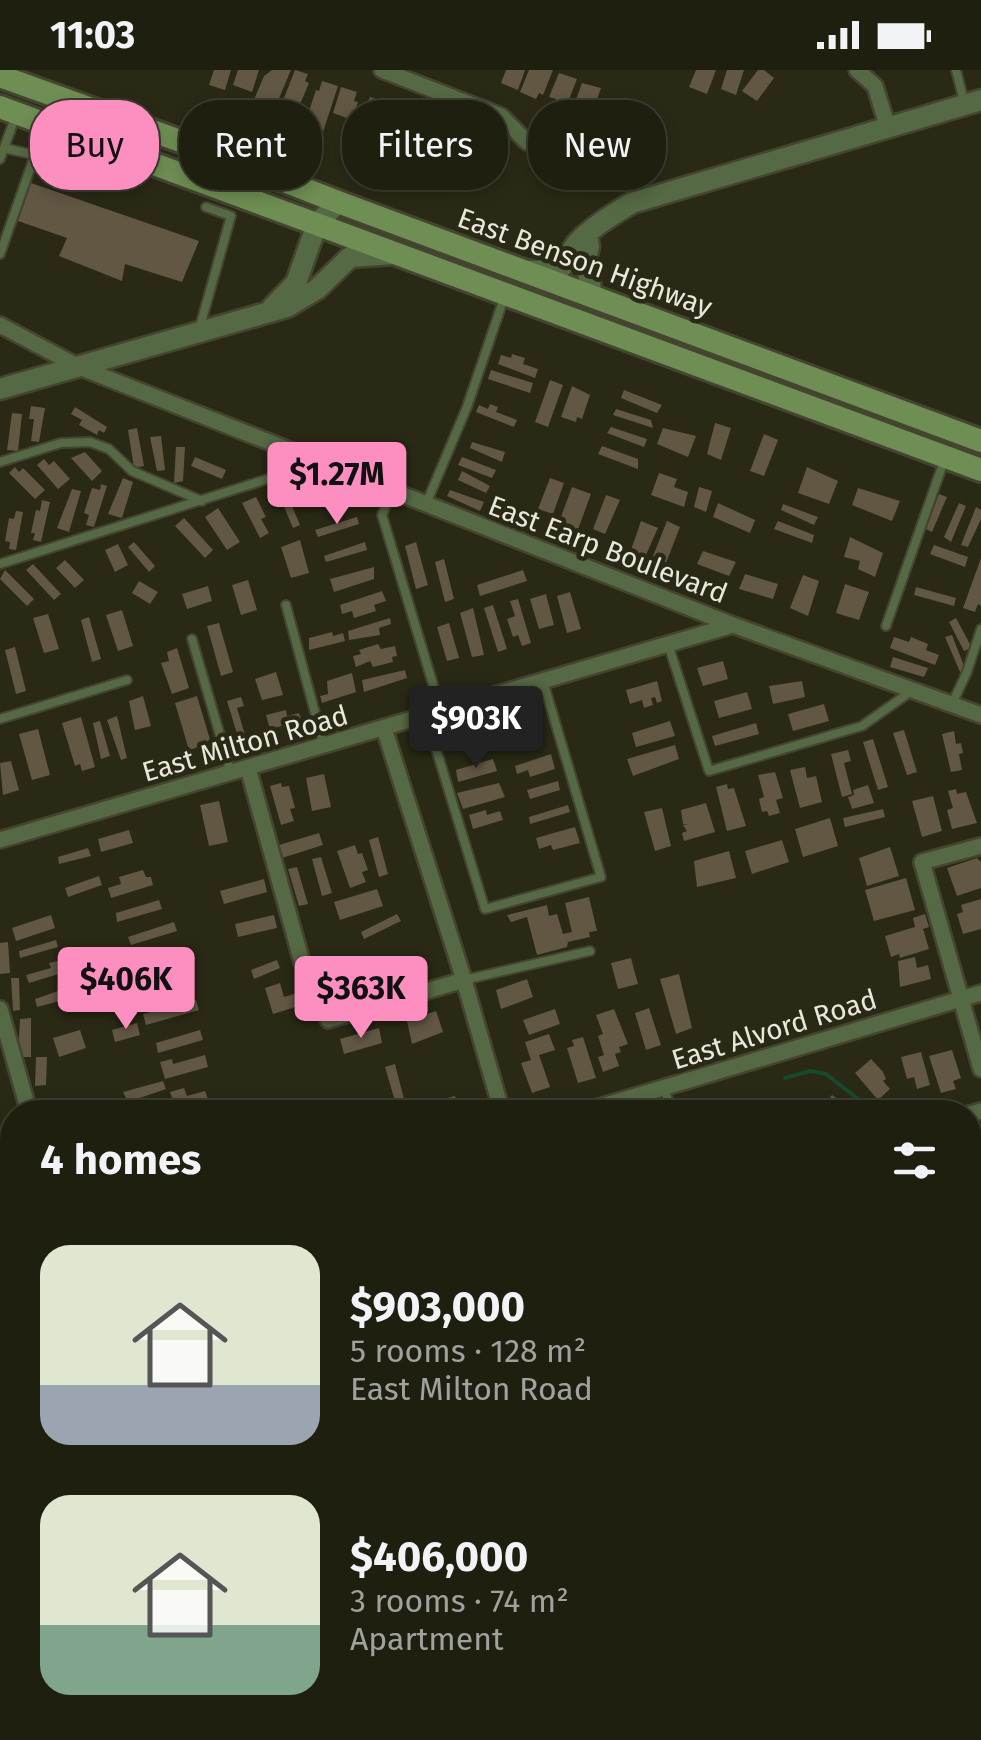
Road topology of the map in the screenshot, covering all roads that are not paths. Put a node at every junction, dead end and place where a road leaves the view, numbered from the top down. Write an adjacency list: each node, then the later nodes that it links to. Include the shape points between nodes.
1 (858, 70): 7 (street, via 875,86)
2 (956, 70): 5 (lane)
3 (392, 72): 8 (street, via 500,116)
4 (0, 76): 12 (main road, East Benson Highway)
5 (973, 103): 7 (street)
6 (8, 111): 9 (lane)
7 (888, 128): 16 (street, via 632,202)
8 (527, 142)
9 (4, 148): 10 (lane); 17 (lane, via 34,156)
10 (0, 158)
11 (159, 171): 13 (main road, East Benson Highway)
12 (338, 202): 15 (street); 19 (main road, East Benson Highway)
13 (234, 206): 14 (lane); 15 (main road, East Benson Highway); 24 (lane)
14 (206, 207)
15 (318, 224): 18 (main road, East Benson Highway); 22 (street, via 296,283)
16 (588, 236): 19 (street, via 559,270); 21 (street)
17 (0, 254)
18 (397, 254): 20 (main road, East Benson Highway); 22 (street, via 350,257 305,298)
19 (526, 272): 21 (main road, East Benson Highway)
20 (506, 294): 28 (main road, East Benson Highway); 36 (lane)
21 (592, 296): 27 (main road, East Benson Highway)
22 (266, 312): 24 (street)
23 (0, 325): 25 (street, East Earp Boulevard)
24 (198, 332): 25 (street)
25 (78, 367): 26 (street); 30 (street, East Earp Boulevard)
26 (0, 389)
27 (854, 394): 28 (main road, via 866,408 857,418); 29 (main road, East Benson Highway)
28 (832, 416): 31 (main road, East Benson Highway)
29 (981, 441)
30 (302, 455): 34 (street, East Earp Boulevard); 35 (lane, via 278,476)
31 (946, 457): 33 (main road, East Benson Highway); 40 (lane)
32 (0, 462): 35 (lane, via 61,443 90,442 110,448 132,471)
33 (981, 470)
34 (392, 490): 36 (street, East Earp Boulevard); 48 (lane, via 382,515)
35 (202, 502): 37 (lane)
36 (426, 504): 39 (street, East Earp Boulevard)
37 (0, 564)
38 (286, 605): 52 (lane)
39 (733, 625): 43 (street, East Milton Road); 46 (street, East Earp Boulevard)
40 (886, 626)
41 (981, 629): 47 (lane)
42 (192, 640): 54 (lane)
43 (668, 644): 45 (street, East Milton Road); 46 (lane, via 709,771 862,726)
44 (127, 680): 50 (lane)
45 (543, 681): 48 (street, East Milton Road); 48 (lane, via 601,877 486,909)
46 (914, 690): 47 (street, East Earp Boulevard)
47 (952, 704): 49 (street, East Earp Boulevard)
48 (433, 714): 51 (street, East Milton Road)
49 (981, 715)
50 (0, 719)
51 (384, 728): 52 (street, East Milton Road); 59 (street)
52 (324, 746): 53 (street, East Milton Road)
53 (248, 768): 54 (street, East Milton Road); 58 (street)
54 (231, 773): 55 (street, East Milton Road)
55 (0, 840)
56 (981, 846): 61 (street, via 922,862)
57 (590, 951): 59 (lane)
58 (302, 962)
59 (464, 980): 63 (street); 67 (street)
60 (981, 993): 61 (street, East Alvord Road)
61 (960, 1000): 64 (street); 65 (street, East Alvord Road)
62 (0, 1009): 66 (street)
63 (328, 1020)
64 (981, 1070)
65 (664, 1088): 68 (street, East Alvord Road); 69 (lane)
66 (25, 1100)
67 (499, 1100)
68 (624, 1100)
69 (668, 1100)

